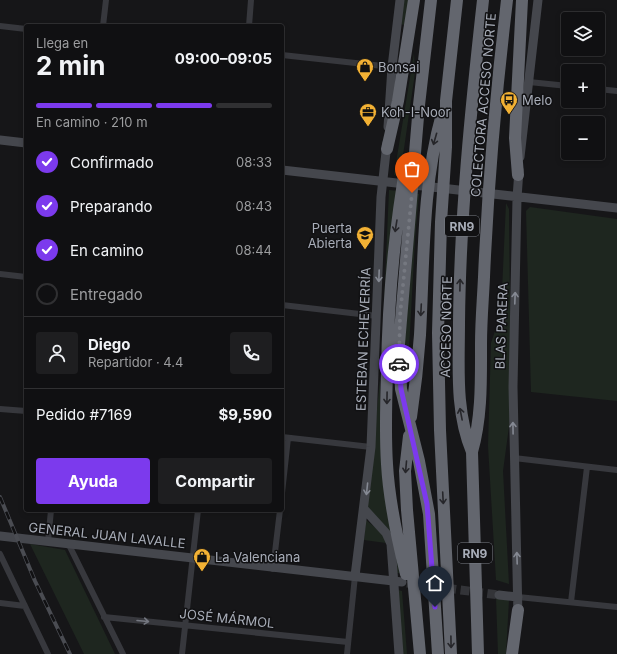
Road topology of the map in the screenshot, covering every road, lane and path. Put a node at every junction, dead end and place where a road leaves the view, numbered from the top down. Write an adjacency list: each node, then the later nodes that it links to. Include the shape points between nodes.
1 (106, 0): 11 (street)
2 (251, 0): 12 (street)
3 (400, 0): 16 (street, ESTEBAN ECHEVERRÍA)
4 (414, 0): 25 (highway, via 398,101)
5 (431, 0): 22 (highway)
6 (457, 0): 21 (highway, ACCESO NORTE / RN9)
7 (483, 0): 39 (highway, ACCESO NORTE / RN9, one-way to 7, via 459,401 460,305 465,177)
8 (507, 0): 39 (highway, COLECTORA ACCESO NORTE, via 495,103 487,213 481,332 481,403)
9 (522, 0): 27 (highway, via 515,138)
10 (538, 0): 17 (street, BLAS PARERA)
11 (103, 24)
12 (248, 24)
13 (0, 26): 14 (street)
14 (24, 29)
15 (284, 55): 16 (street)
16 (392, 67): 25 (street, ESTEBAN ECHEVERRÍA)
17 (529, 82): 18 (street); 27 (street, BLAS PARERA)
18 (561, 85)
19 (605, 90): 20 (street)
20 (617, 91)
21 (446, 101): 60 (highway, one-way to 60, via 433,146 425,225 418,361 405,471); 74 (highway, ACCESO NORTE / RN9, one-way to 74, via 438,364)
22 (419, 106): 60 (highway, one-way to 60, via 394,239 388,306 386,446 388,485 399,547); 73 (highway, via 399,344 401,389 429,514)
23 (0, 140): 24 (street)
24 (24, 143)
25 (387, 149): 28 (street, ESTEBAN ECHEVERRÍA)
26 (284, 170): 28 (street)
27 (518, 175): 29 (street, BLAS PARERA)
28 (383, 181): 29 (street); 34 (street, ESTEBAN ECHEVERRÍA, one-way to 34)
29 (517, 198): 30 (street); 41 (street, BLAS PARERA, one-way to 29)
30 (617, 208)
31 (0, 274): 32 (street)
32 (24, 277)
33 (284, 305): 34 (street)
34 (377, 316): 38 (street, ESTEBAN ECHEVERRÍA)
35 (0, 409): 36 (street)
36 (24, 411)
37 (285, 438): 38 (street); 40 (street)
38 (371, 447): 44 (street, ESTEBAN ECHEVERRÍA, one-way to 44)
39 (472, 452): 75 (highway, ACCESO NORTE / RN9)
40 (284, 456)
41 (514, 458): 42 (street); 57 (street, BLAS PARERA, one-way to 41)
42 (587, 466): 43 (street); 58 (street)
43 (617, 470)
44 (365, 510): 54 (street, ESTEBAN ECHEVERRÍA); 55 (street, via 389,538)
45 (51, 512): 49 (street)
46 (198, 512): 52 (street)
47 (280, 512): 53 (street)
48 (0, 536): 49 (street, GENERAL JUAN LAVALLE)
49 (48, 542): 50 (street, GENERAL JUAN LAVALLE)
50 (69, 545): 52 (street, GENERAL JUAN LAVALLE); 64 (street)
51 (0, 554): 61 (street)
52 (194, 558): 53 (street, GENERAL JUAN LAVALLE); 65 (street)
53 (273, 568): 54 (street, GENERAL JUAN LAVALLE)
54 (355, 576): 55 (street, GENERAL JUAN LAVALLE); 66 (street, ESTEBAN ECHEVERRÍA)
55 (399, 582): 71 (street)
56 (499, 594): 57 (street)
57 (518, 597): 58 (street); 63 (street, BLAS PARERA)
58 (571, 602): 62 (street)
59 (0, 603): 61 (street)
60 (415, 605): 72 (highway)
61 (25, 606): 67 (street)
62 (617, 607)
63 (518, 610): 76 (highway); 77 (street, BLAS PARERA)
64 (104, 617): 65 (street, JOSÉ MÁRMOL, one-way to 65); 68 (street)
65 (186, 625): 66 (street, JOSÉ MÁRMOL); 69 (street)
66 (348, 642): 70 (street, ESTEBAN ECHEVERRÍA)
67 (48, 654)
68 (123, 654)
69 (182, 654)
70 (347, 654)
71 (399, 654)
72 (420, 654)
73 (438, 654)
74 (451, 654)
75 (478, 654)
76 (512, 654)
77 (517, 654)

